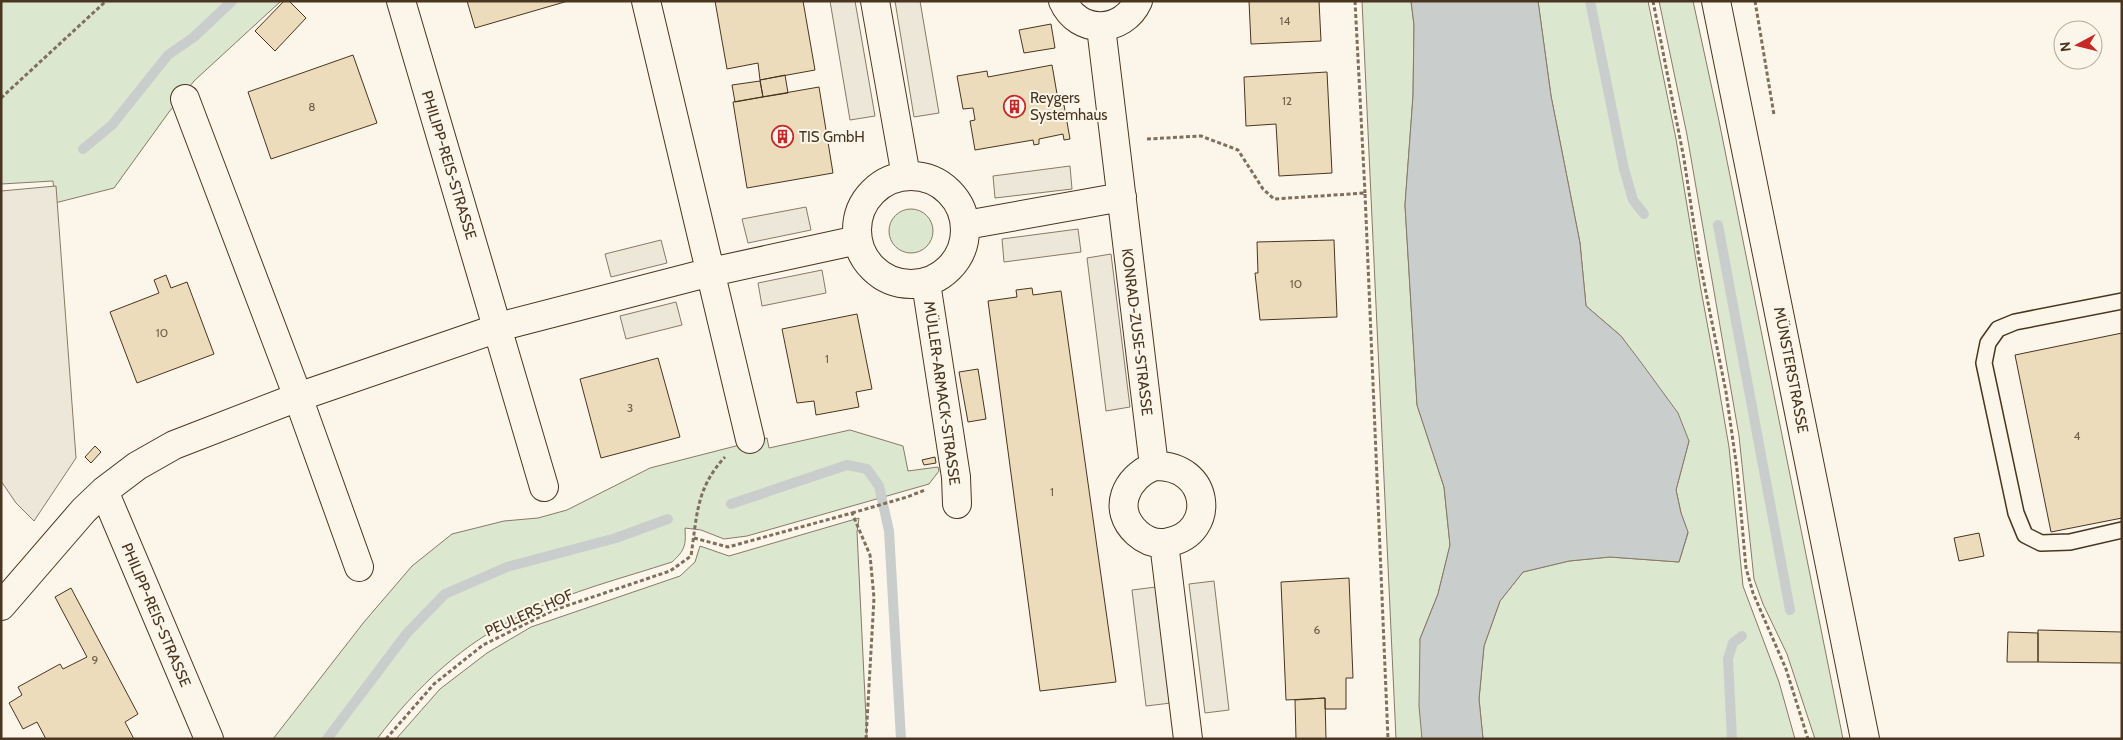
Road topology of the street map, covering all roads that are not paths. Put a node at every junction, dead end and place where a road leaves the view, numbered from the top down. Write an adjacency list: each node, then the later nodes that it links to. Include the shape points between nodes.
1 (401, 1): 16 (street, PHILIPP-REIS-STRASSE)
2 (646, 1): 13 (street)
3 (875, 1): 9 (street)
4 (1063, 1): 7 (street, via 1075,18 1087,25)
5 (1138, 1): 7 (street, via 1129,16 1116,24)
6 (1716, 1): 29 (street, MÜNSTERSTRASSE)
7 (1101, 27): 10 (street, KONRAD-ZUSE-STRASSE)
8 (185, 99): 17 (street)
9 (906, 176): 11 (street, MÜLLER-ARMACK-STRASSE, via 923,177 939,183 962,208); 12 (street, MÜLLER-ARMACK-STRASSE, via 889,180 863,205 858,222)
10 (1122, 197): 11 (street); 19 (street, KONRAD-ZUSE-STRASSE)
11 (966, 225): 14 (street, MÜLLER-ARMACK-STRASSE, via 964,244 956,261 943,274)
12 (858, 240): 13 (street); 14 (street, MÜLLER-ARMACK-STRASSE, via 871,267 883,276 904,284)
13 (711, 272): 16 (street); 18 (street)
14 (926, 283): 22 (street, MÜLLER-ARMACK-STRASSE, via 956,477)
15 (2122, 301): 23 (lane, via 2015,322 1998,329 1988,343 1984,363 2016,513 2025,534 2041,543 2070,542)
16 (498, 328): 17 (street); 20 (street, PHILIPP-REIS-STRASSE)
17 (298, 397): 21 (street, via 174,445 137,466); 25 (street)
18 (750, 439)
19 (1154, 466): 24 (street, via 1131,482 1124,506 1126,518 1141,537); 24 (street, via 1181,470 1192,479 1202,506 1190,532 1178,541)
20 (544, 486)
21 (104, 491): 26 (street); 27 (street, PHILIPP-REIS-STRASSE)
22 (957, 504)
23 (2122, 530)
24 (1164, 544): 28 (street)
25 (359, 566)
26 (1, 606)
27 (208, 739)
28 (1188, 739)
29 (1865, 739)

